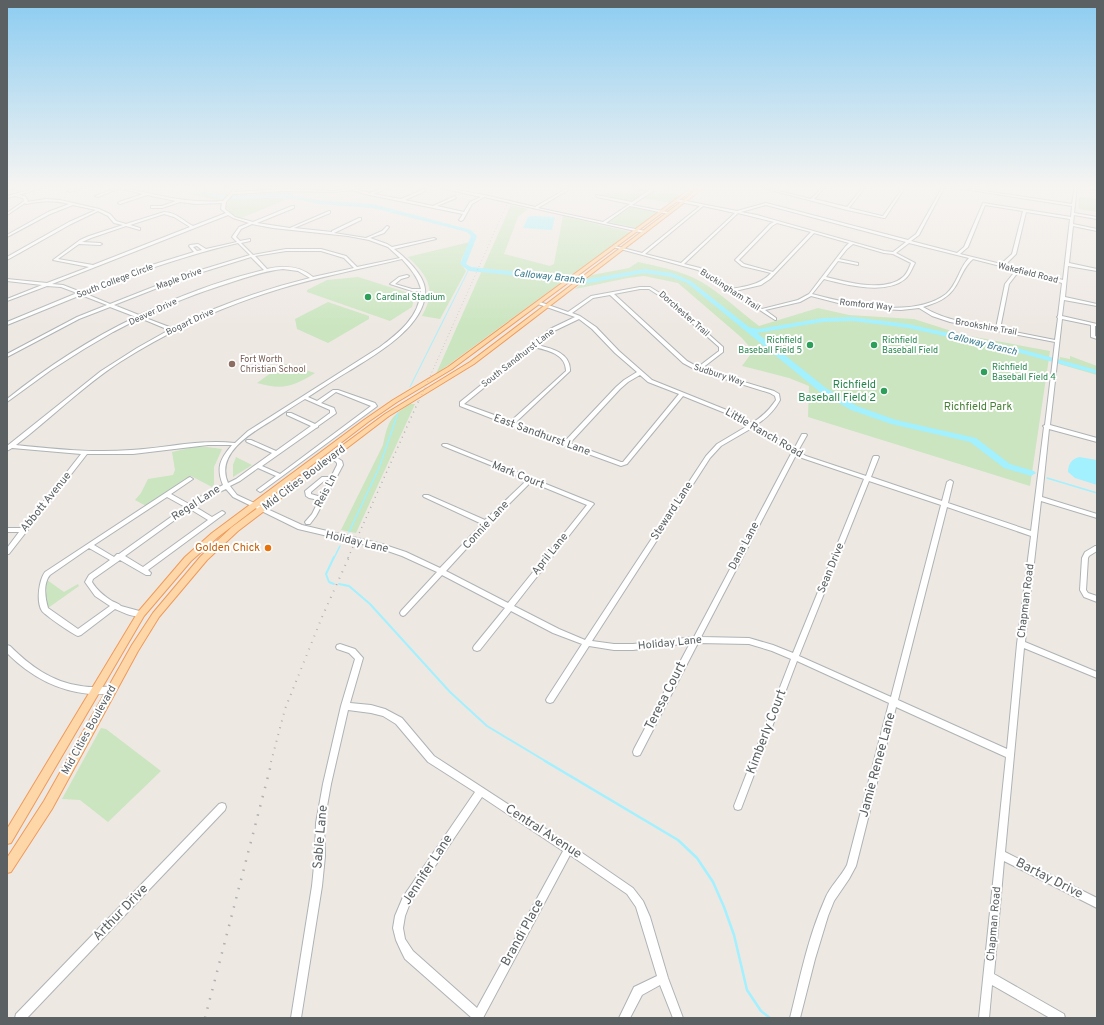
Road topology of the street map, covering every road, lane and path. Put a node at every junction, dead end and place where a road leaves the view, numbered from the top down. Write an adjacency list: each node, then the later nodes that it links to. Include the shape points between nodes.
1 (50, 234): 38 (street)
2 (99, 234): 24 (street)
3 (175, 234): 43 (street)
4 (234, 234): 23 (street)
5 (343, 234): 19 (street)
6 (378, 234): 19 (street)
7 (632, 234): 27 (main road, Mid Cities Boulevard)
8 (641, 234): 29 (main road, Mid Cities Boulevard)
9 (668, 234): 33 (street)
10 (714, 234): 40 (street)
11 (762, 234): 49 (street, via 737,260 743,265)
12 (811, 234): 49 (street)
13 (820, 234): 25 (street)
14 (881, 234): 22 (street, Wakefield Road)
15 (917, 234): 22 (street)
16 (972, 234): 34 (street, via 966,247)
17 (1020, 234): 44 (street, via 1014,254)
18 (1070, 234): 42 (street, Chapman Road)
19 (368, 238): 28 (street)
20 (434, 239): 28 (street)
21 (249, 240): 23 (street, South College Circle)
22 (909, 241): 32 (street); 34 (street, Wakefield Road)
23 (237, 242): 30 (street, South College Circle); 35 (street)
24 (79, 243): 26 (street); 43 (street, via 55,260)
25 (852, 243): 32 (street); 39 (street)
26 (100, 244)
27 (615, 247): 29 (street, Buckingham Trail); 54 (main road, Mid Cities Boulevard)
28 (392, 248): 36 (street)
29 (622, 248): 33 (street, Buckingham Trail); 54 (main road, Mid Cities Boulevard, via 584,277)
30 (206, 250): 31 (street, South College Circle); 31 (street, via 198,245 191,246)
31 (197, 253): 59 (street, South College Circle, via 144,269)
32 (894, 253): 51 (street, via 913,263 904,278 892,283 867,286)
33 (643, 254): 40 (street, Buckingham Trail)
34 (958, 254): 37 (street, Wakefield Road)
35 (252, 256): 45 (street, Maple Drive, via 286,250 321,250 345,257); 46 (street); 65 (street, Maple Drive, via 196,272)
36 (403, 258): 45 (street, Bogart Drive); 57 (street, via 418,276)
37 (972, 258): 44 (street, Wakefield Road); 68 (street, Romford Way, via 962,267 949,293 934,302)
38 (7, 260)
39 (837, 260): 41 (street); 51 (street)
40 (683, 263): 58 (street, Buckingham Trail, via 709,274)
41 (857, 264)
42 (1066, 264): 48 (street); 55 (street, Chapman Road)
43 (94, 266): 56 (street)
44 (1002, 266): 47 (street, Wakefield Road)
45 (357, 269): 52 (street, Bogart Drive)
46 (266, 270): 52 (street, Deaver Drive, via 297,269 305,271); 71 (street, Deaver Drive, via 214,286)
47 (1018, 270): 55 (street, Wakefield Road); 77 (street, via 1007,284)
48 (1097, 270)
49 (774, 273): 58 (street, via 760,284)
50 (407, 276): 57 (street, via 392,284 412,290)
51 (824, 278): 61 (street)
52 (313, 279): 78 (street, Bogart Drive, via 236,302)
53 (7, 280): 56 (street)
54 (576, 280): 64 (main road, Mid Cities Boulevard, via 568,281); 66 (main road, Mid Cities Boulevard)
55 (1064, 282): 62 (street, Chapman Road)
56 (50, 283): 59 (street); 63 (street)
57 (423, 290): 86 (street, via 419,309 400,332)
58 (733, 290): 69 (street, Buckingham Trail)
59 (81, 293): 65 (street); 75 (street, South College Circle)
60 (610, 293): 70 (street, Dorchester Trail, via 589,299); 83 (street, Sudbury Way, via 677,357); 83 (street, Dorchester Trail, via 650,288 667,299 721,347 721,351)
61 (810, 295): 68 (street, Romford Way, via 848,304 876,307); 69 (street)
62 (1062, 298): 67 (street); 73 (street, Chapman Road)
63 (7, 300)
64 (539, 303): 66 (street, Little Ranch Road); 107 (main road, Mid Cities Boulevard, via 450,368 378,412)
65 (111, 305): 71 (street); 82 (street, Maple Drive, via 78,318)
66 (548, 305): 70 (street, Little Ranch Road); 109 (main road, Mid Cities Boulevard, via 472,363 392,411)
67 (1097, 305)
68 (918, 306): 77 (street, Brookshire Trail, via 951,321)
69 (761, 310): 74 (street, Buckingham Trail)
70 (569, 313): 72 (street, Little Ranch Road)
71 (140, 317): 78 (street); 88 (street, Deaver Drive, via 91,343)
72 (579, 317): 81 (street, South Sandhurst Lane, via 552,330); 84 (street, Little Ranch Road, via 594,328)
73 (1059, 317): 76 (street); 80 (street, Chapman Road)
74 (775, 319)
75 (7, 324)
76 (1095, 325): 79 (street, via 1093,337)
77 (998, 329): 80 (street, Brookshire Trail)
78 (173, 330): 102 (street, Bogart Drive, via 113,365)
79 (1097, 338)
80 (1056, 341): 95 (street, Chapman Road)
81 (533, 344): 90 (street, South Sandhurst Lane); 92 (street, via 557,353 568,363 568,371)
82 (7, 356)
83 (698, 368): 87 (street, Sudbury Way, via 772,392 777,395)
84 (640, 373): 85 (street, Little Ranch Road, via 650,381); 100 (street, via 626,380)
85 (680, 395): 93 (street, Little Ranch Road, via 722,409); 100 (street, East Sandhurst Lane, via 625,463)
86 (304, 397): 89 (street, Regal Lane); 99 (street)
87 (778, 400): 93 (street, Steward Lane, via 772,410)
88 (7, 401)
89 (317, 403): 94 (street, Regal Lane, via 332,409 333,412); 111 (street, via 338,391 374,406)
90 (462, 404): 92 (street, East Sandhurst Lane)
91 (289, 414): 94 (street)
92 (511, 424): 100 (street, East Sandhurst Lane)
93 (754, 425): 103 (street, Little Ranch Road); 147 (street, Steward Lane, via 724,441 713,451)
94 (316, 426): 105 (street, Regal Lane)
95 (1046, 426): 97 (street); 121 (street, Chapman Road)
96 (804, 435): 103 (street, Dana Lane)
97 (1097, 440)
98 (249, 441): 105 (street)
99 (234, 444): 104 (street, via 203,442 132,452); 117 (street, via 222,462 221,473)
100 (566, 444)
101 (445, 445): 115 (street, Mark Court)
102 (8, 447): 104 (street)
103 (794, 452): 113 (street, Little Ranch Road); 146 (street, Dana Lane)
104 (85, 453): 134 (street, Abbott Avenue)
105 (277, 453): 110 (street, Regal Lane)
106 (876, 457): 113 (street, Sean Drive)
107 (314, 459): 109 (main road); 125 (main road, Mid Cities Boulevard)
108 (336, 459): 114 (street, Reis Ln, via 340,464)
109 (323, 463): 127 (main road, Mid Cities Boulevard)
110 (258, 466): 111 (street); 117 (street, Regal Lane, via 238,480)
111 (280, 476): 118 (street)
112 (190, 478): 119 (street)
113 (867, 478): 124 (street, Little Ranch Road); 152 (street, Sean Drive)
114 (333, 479): 122 (street, Reis Ln); 122 (street, via 324,478 308,492 311,497)
115 (530, 480): 123 (street, Mark Court); 132 (street, Connie Lane)
116 (950, 482): 124 (street, Jamie Renee Lane)
117 (225, 485): 125 (street, Holiday Lane, via 235,496); 126 (street, Regal Lane)
118 (260, 490)
119 (167, 494): 126 (street); 136 (street)
120 (426, 496): 132 (street)
121 (1038, 498): 129 (street); 135 (street, Chapman Road)
122 (322, 499): 131 (street, Reis Ln)
123 (591, 504): 143 (street, April Lane)
124 (945, 505): 135 (street, Little Ranch Road); 157 (street, Jamie Renee Lane)
125 (252, 506): 127 (street, Holiday Lane); 145 (main road, Mid Cities Boulevard, via 188,559)
126 (189, 507): 130 (street); 139 (street, Regal Lane)
127 (261, 510): 140 (street, Holiday Lane, via 300,528 404,554); 154 (main road, Mid Cities Boulevard, via 221,540 183,580 156,615)
128 (222, 513): 130 (street)
129 (1097, 516)
130 (213, 520): 139 (street, via 146,572)
131 (308, 522)
132 (486, 523): 140 (street, Connie Lane)
133 (7, 530): 134 (street)
134 (24, 530): 138 (street, Abbott Avenue)
135 (1033, 534): 148 (street, Chapman Road)
136 (89, 545): 139 (street); 142 (street, via 46,574 44,610 78,633)
137 (1097, 548): 141 (street, via 1085,558 1084,590 1086,595)
138 (7, 552)
139 (116, 558): 142 (street, Regal Lane, via 90,577 88,582 100,595)
140 (442, 572): 143 (street, Holiday Lane); 144 (street, Connie Lane)
141 (1097, 599)
142 (116, 605): 145 (street, Regal Lane)
143 (509, 605): 147 (street, Holiday Lane, via 556,631); 151 (street, April Lane)
144 (403, 613)
145 (141, 614): 155 (main road, Mid Cities Boulevard)
146 (694, 640): 147 (street, Holiday Lane, via 627,647); 152 (street, Holiday Lane, via 749,642); 159 (street, Teresa Court)
147 (586, 643): 156 (street, Steward Lane)
148 (1021, 644): 153 (street); 160 (street, Chapman Road)
149 (340, 646): 158 (street, Sable Lane, via 352,651 359,658)
150 (7, 648): 155 (street, via 32,671 59,685)
151 (477, 648)
152 (795, 657): 157 (street, Holiday Lane); 162 (street, Kimberly Court)
153 (1097, 675)
154 (112, 690): 155 (street); 167 (main road, Mid Cities Boulevard, via 48,805)
155 (96, 691): 164 (main road, Mid Cities Boulevard)
156 (550, 700)
157 (894, 703): 160 (street, Holiday Lane); 176 (street, Jamie Renee Lane, via 851,866 846,878 828,900)
158 (345, 706): 161 (street, Central Avenue, via 372,709 399,721 431,759); 173 (street, Sable Lane, via 326,784 320,823 317,886)
159 (637, 752)
160 (1009, 754): 166 (street, Chapman Road)
161 (480, 792): 165 (street, Central Avenue); 171 (street, Jennifer Lane, via 406,900 396,930 408,955)
162 (738, 806)
163 (222, 807): 172 (street, Arthur Drive)
164 (7, 839)
165 (569, 849): 170 (street, Central Avenue, via 630,891 640,904); 171 (street, Brandi Place)
166 (1000, 854): 168 (street, Bartay Drive); 169 (street, Chapman Road)
167 (7, 868)
168 (1097, 903)
169 (989, 977): 177 (street, Chapman Road); 178 (street)
170 (663, 978): 174 (street, via 638,991); 175 (street, Central Avenue)
171 (477, 1017)
172 (20, 1018)
173 (296, 1018)
174 (624, 1018)
175 (678, 1018)
176 (795, 1018)
177 (984, 1018)
178 (1060, 1018)

